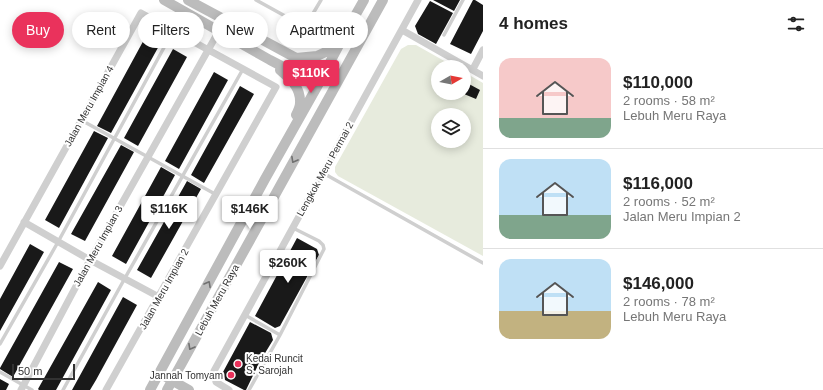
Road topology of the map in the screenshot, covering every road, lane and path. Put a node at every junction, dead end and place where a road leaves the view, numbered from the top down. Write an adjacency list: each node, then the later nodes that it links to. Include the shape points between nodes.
1 (164, 0): 13 (main road)
2 (188, 0): 11 (main road)
3 (256, 0): 9 (lane)
4 (321, 0): 9 (lane, via 305,27)
5 (364, 0): 10 (main road, Lebuh Meru Raya)
6 (383, 0): 14 (main road, Lebuh Meru Raya)
7 (418, 0): 15 (street, Lengkok Meru Permai 2)
8 (463, 0): 16 (lane)
9 (262, 2)
10 (357, 12)
11 (212, 13)
12 (138, 18): 34 (street, Jalan Meru Impian 4)
13 (212, 28)
14 (368, 28)
15 (402, 30): 31 (street); 39 (street, Lengkok Meru Permai 2)
16 (444, 35)
17 (212, 43): 26 (street, Jalan Meru Impian 3)
18 (268, 43): 28 (main road)
19 (164, 48): 36 (lane)
20 (204, 48): 26 (street, Jalan Meru Impian 4)
21 (248, 48): 29 (main road)
22 (332, 48): 28 (main road, via 317,56)
23 (339, 48): 33 (main road, Lebuh Meru Raya)
24 (355, 48): 33 (main road, via 340,69)
25 (357, 48): 35 (main road, Lebuh Meru Raya)
26 (208, 50): 30 (street, Jalan Meru Impian 2); 38 (street, Jalan Meru Impian 3)
27 (483, 50): 31 (street)
28 (296, 58): 33 (main road)
29 (268, 59): 33 (main road); 37 (main road, via 290,79 300,94 300,104)
30 (243, 69): 40 (lane); 41 (street, Jalan Meru Impian 2, via 276,87)
31 (472, 69): 32 (street)
32 (483, 76)
33 (323, 81): 35 (main road, via 324,96); 37 (main road, Lebuh Meru Raya)
34 (81, 120): 36 (lane); 42 (street, Jalan Meru Impian 4)
35 (313, 125): 55 (main road, Lebuh Meru Raya, one-way to 55)
36 (114, 138): 38 (lane); 44 (lane)
37 (286, 143): 54 (main road, Lebuh Meru Raya, one-way to 37)
38 (148, 156): 40 (lane); 45 (street, Jalan Meru Impian 3)
39 (323, 173): 43 (street, Lengkok Meru Permai 2); 46 (lane)
40 (183, 176): 41 (lane); 48 (lane)
41 (216, 194): 49 (street, Jalan Meru Impian 2)
42 (24, 222): 44 (street); 47 (street, Jalan Meru Impian 4)
43 (293, 228): 50 (street, Lengkok Meru Permai 2); 51 (lane, via 319,241 324,249)
44 (58, 242): 45 (street); 52 (lane)
45 (90, 260): 48 (street); 56 (street, Jalan Meru Impian 3)
46 (483, 262)
47 (0, 266)
48 (125, 278): 49 (street); 58 (lane)
49 (159, 297): 59 (street, Jalan Meru Impian 2)
50 (245, 315): 51 (lane); 63 (street, Lengkok Meru Permai 2, via 214,371 216,382)
51 (280, 335): 64 (lane)
52 (0, 344)
53 (0, 372): 56 (lane)
54 (159, 373): 55 (main road); 60 (main road, Lebuh Meru Raya)
55 (172, 380): 61 (main road, Lebuh Meru Raya); 62 (main road)
56 (22, 388): 57 (lane)
57 (32, 390)
58 (63, 390)
59 (106, 390)
60 (150, 390)
61 (167, 390)
62 (188, 390)
63 (229, 390)
64 (249, 390)

